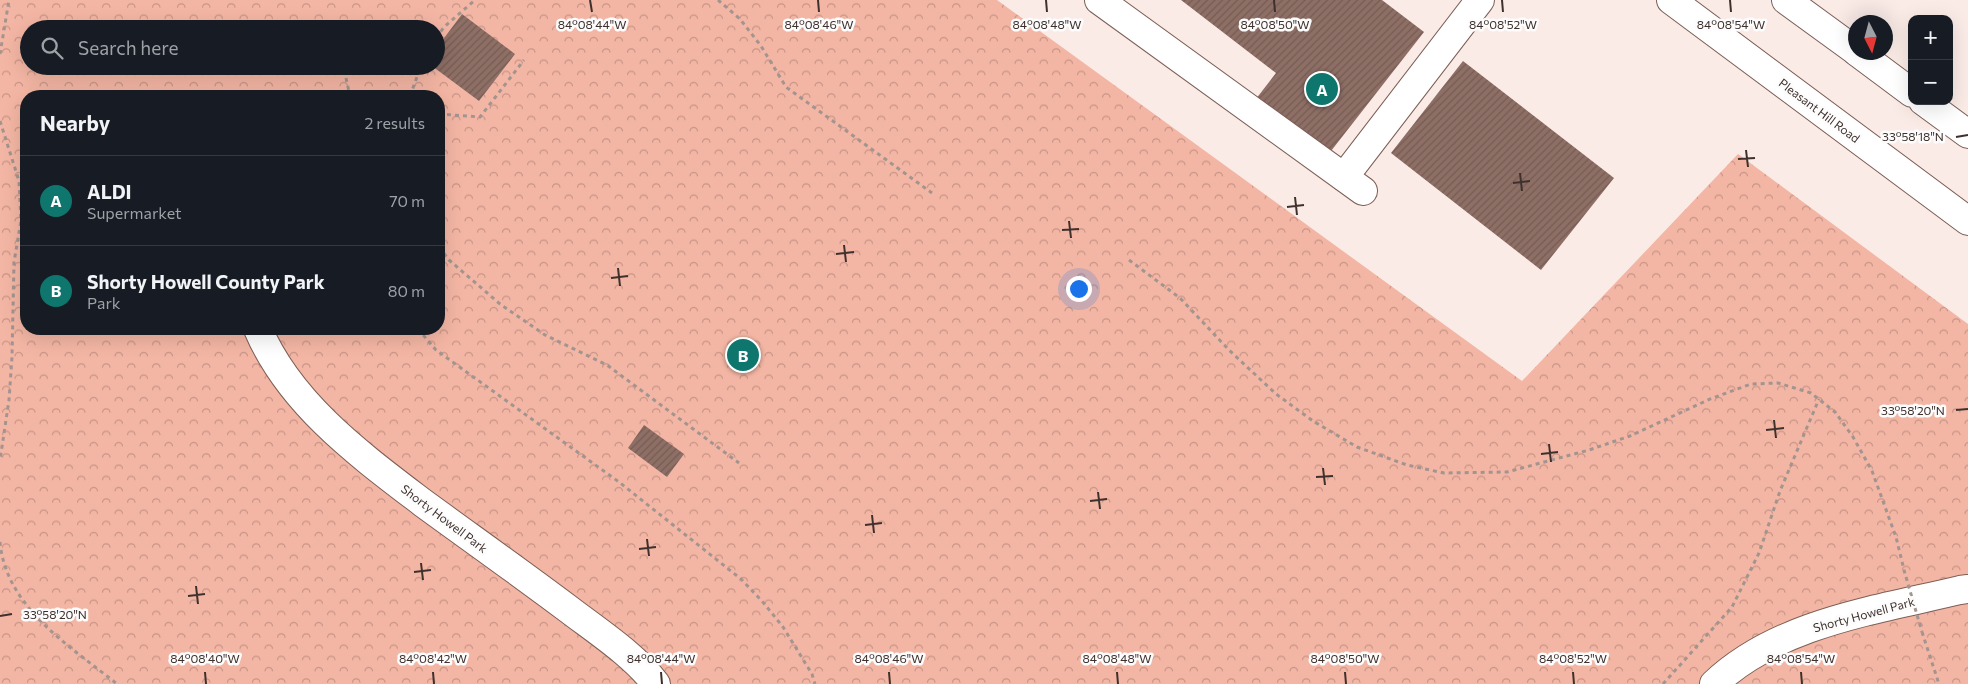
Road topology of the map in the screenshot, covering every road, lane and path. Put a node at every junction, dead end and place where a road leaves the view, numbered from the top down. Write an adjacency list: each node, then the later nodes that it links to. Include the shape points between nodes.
1 (9, 0): 10 (path)
2 (476, 0): 8 (path)
3 (718, 0): 22 (path, via 756,39 786,87)
4 (1480, 0): 7 (main road, via 1353,184)
5 (1671, 0): 24 (main road, Pleasant Hill Road)
6 (1786, 0): 9 (main road)
7 (1103, 1)
8 (445, 26)
9 (1848, 46)
10 (0, 54)
11 (524, 60): 19 (path, via 480,117)
12 (1867, 60): 17 (main road)
13 (418, 75): 16 (path)
14 (346, 78): 15 (path)
15 (349, 90)
16 (412, 90)
17 (1908, 90)
18 (1928, 105): 21 (main road)
19 (445, 114)
20 (0, 121): 23 (path, via 19,181)
21 (1968, 134)
22 (932, 193)
23 (20, 194)
24 (1968, 221)
25 (20, 231): 31 (path, via 14,262 9,400)
26 (445, 254): 32 (path, via 500,304 545,335 607,365)
27 (1130, 260): 30 (path, via 1180,298 1276,394 1313,421 1357,447 1407,465 1444,473 1507,472 1589,450 1630,436 1751,384 1778,383 1811,393)
28 (261, 335): 36 (main road, Shorty Howell Park, via 268,352 306,403 372,464 600,633 646,671)
29 (423, 335): 37 (path, via 436,350 619,482 741,579 783,627)
30 (1819, 399): 38 (path, via 1780,491 1759,553 1732,607); 40 (path, bridge, via 1835,412 1872,470 1896,537)
31 (0, 460)
32 (739, 463)
33 (0, 542): 35 (path, via 16,592 42,623)
34 (1968, 589): 39 (main road, Shorty Howell Park, via 1827,623 1778,642 1730,669)
35 (118, 684)
36 (656, 684)
37 (816, 684)
38 (1663, 684)
39 (1714, 684)
40 (1939, 684)

